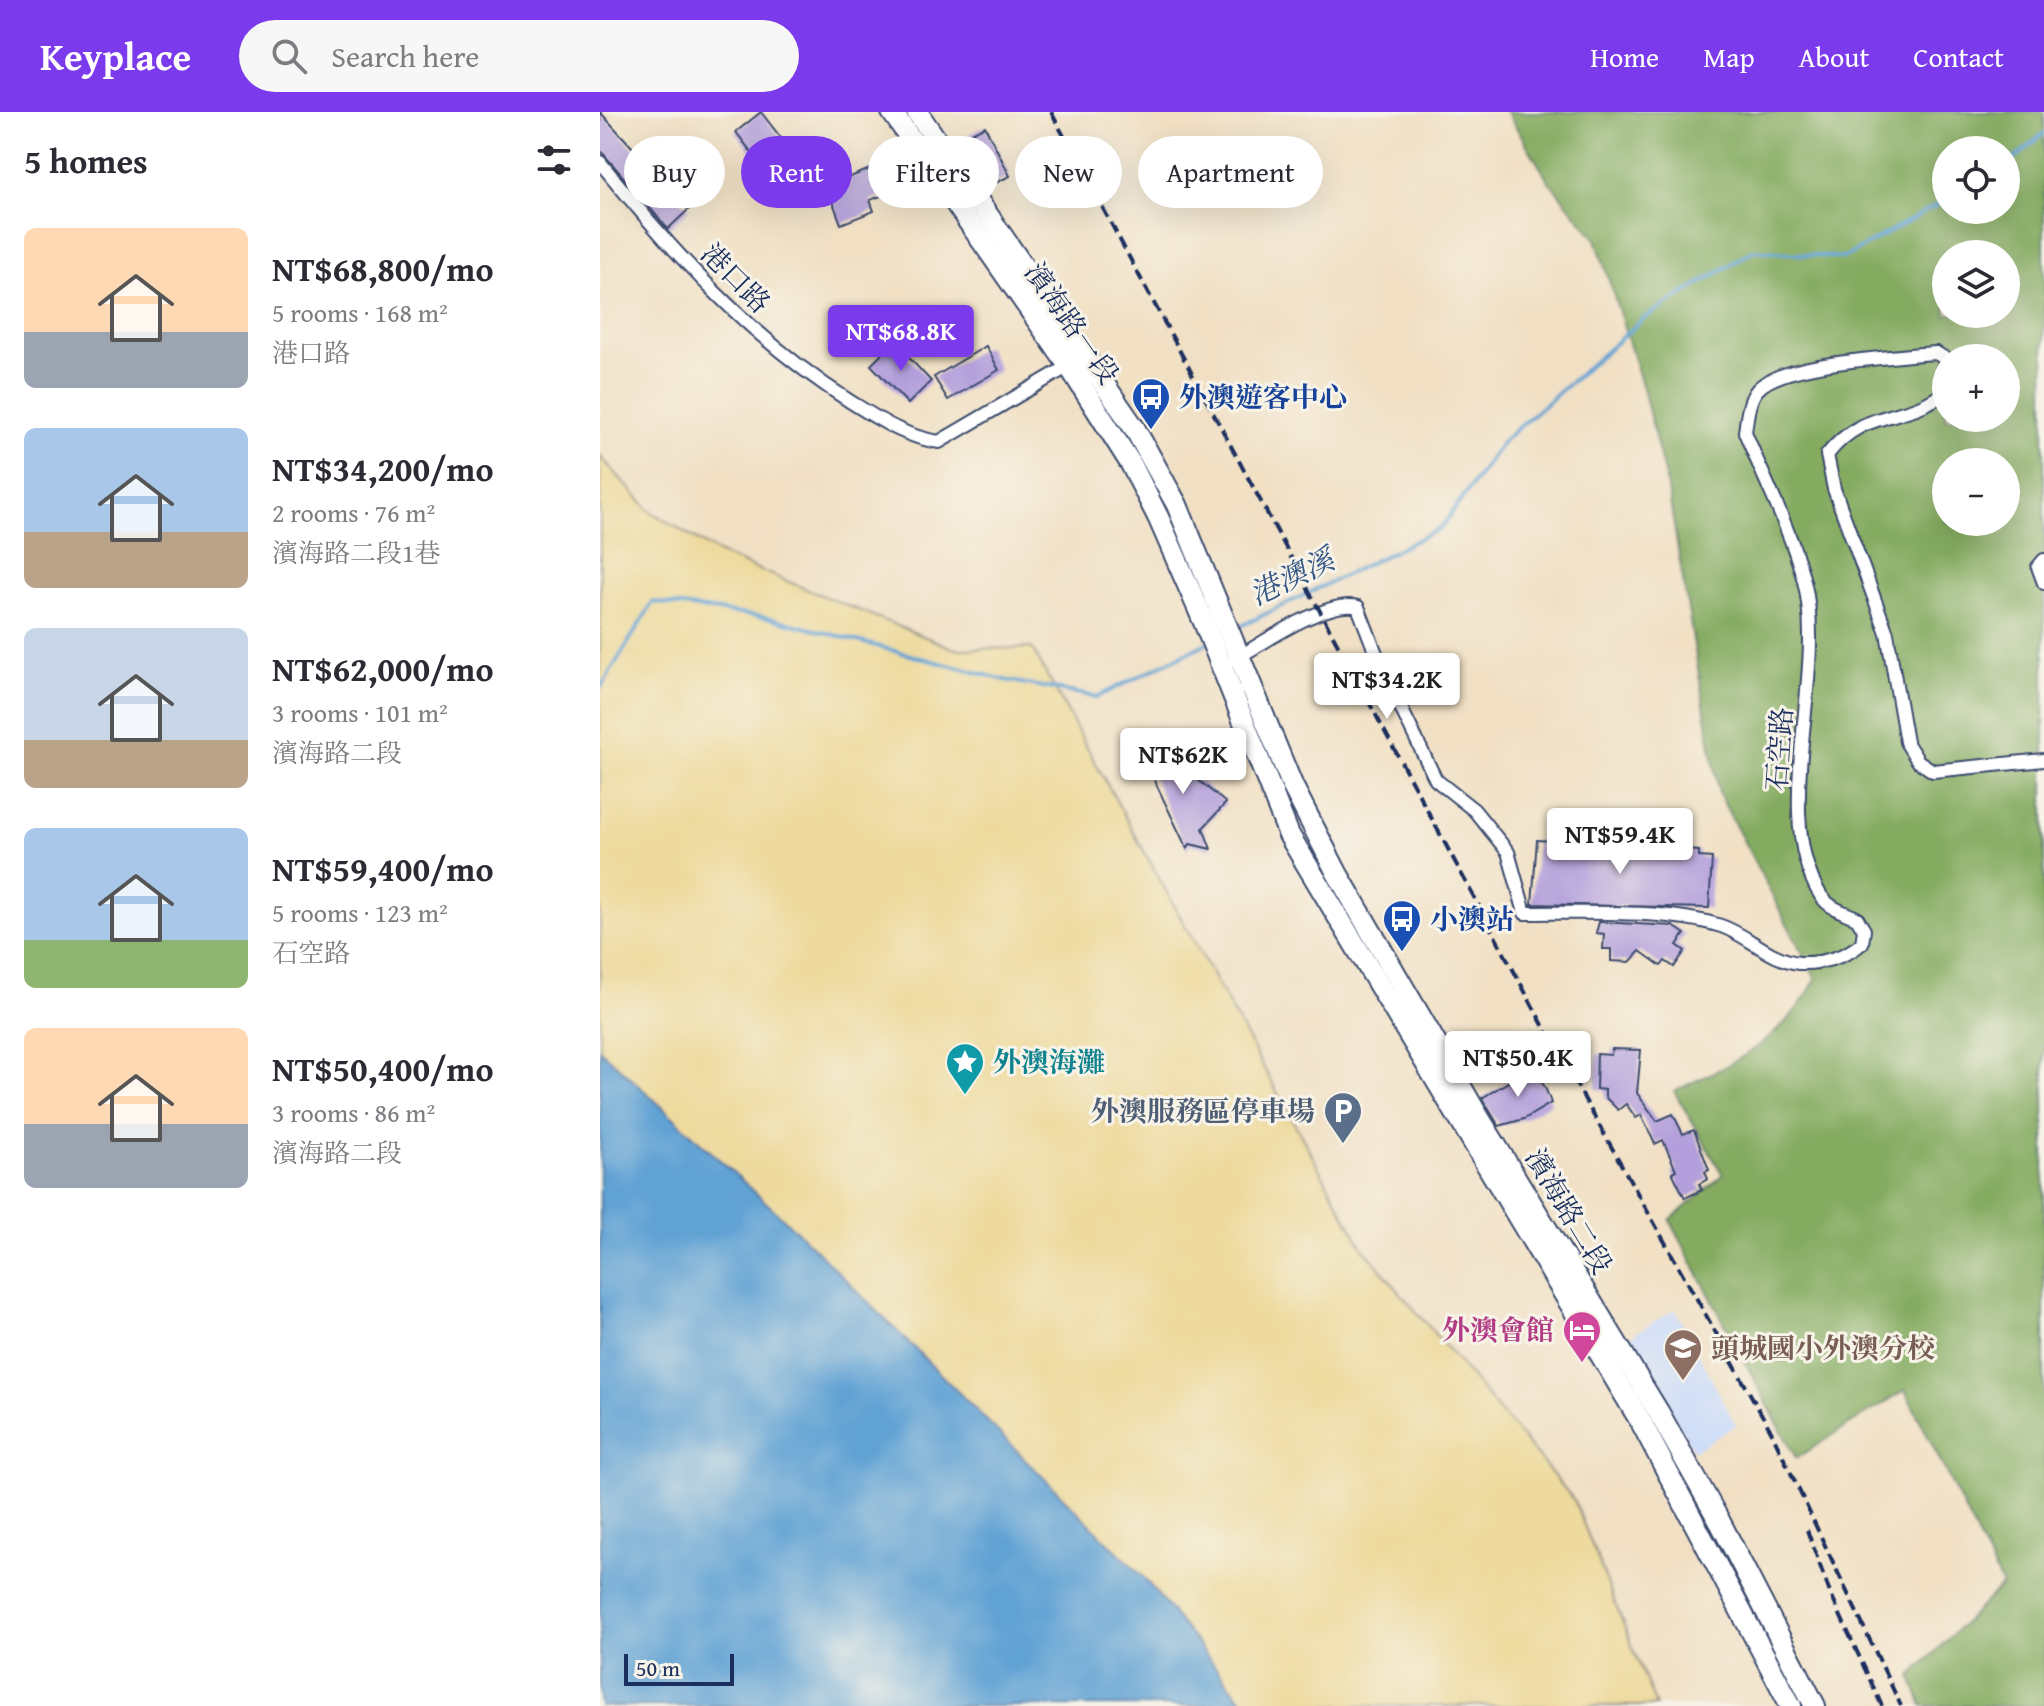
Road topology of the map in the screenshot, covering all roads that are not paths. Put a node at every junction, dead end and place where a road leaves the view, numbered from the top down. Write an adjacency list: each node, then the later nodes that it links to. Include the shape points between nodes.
1 (892, 112): 3 (main road, 濱海路一段)
2 (917, 112): 4 (main road, 濱海路一段)
3 (908, 136)
4 (934, 136)
5 (600, 162): 10 (street, 港口路, via 658,234 746,324 822,383 897,430 939,442)
6 (957, 208): 10 (main road, 濱海路一段)
7 (984, 208): 9 (main road, 濱海路一段)
8 (1932, 353): 15 (street, 石空路, via 1787,373 1757,390 1747,412 1745,432 1804,582 1809,630 1798,820 1822,897 1857,918 1864,930 1862,943 1850,953 1800,963 1724,927 1685,918 1525,913 1508,852 1474,810 1436,780 1358,607 1347,604 1304,620)
9 (1087, 356): 10 (street, 港口路); 14 (main road, 濱海路一段, via 1177,505)
10 (1069, 366): 14 (main road, 濱海路一段, via 1131,464)
11 (1932, 402): 17 (street, via 1869,420 1842,436 1827,455 1834,489 1887,633 1906,742 1918,761 1933,771)
12 (2044, 560): 13 (street, via 2038,567)
13 (2044, 583)
14 (1213, 618): 15 (main road, 濱海路二段); 16 (main road, 濱海路二段)
15 (1239, 657): 16 (street); 18 (main road, 濱海路二段)
16 (1221, 668): 18 (main road, 濱海路二段, via 1270,796)
17 (2044, 760)
18 (1328, 878): 19 (main road, 濱海路二段)
19 (1469, 1120): 20 (main road, 濱海路二段); 21 (main road, 濱海路二段)
20 (1575, 1273): 21 (main road); 22 (main road, 濱海路二段)
21 (1556, 1284): 22 (main road, 濱海路二段)
22 (1650, 1417): 23 (main road, 濱海路二段); 24 (main road, 濱海路二段, via 1720,1522)
23 (1791, 1706)
24 (1815, 1706)

